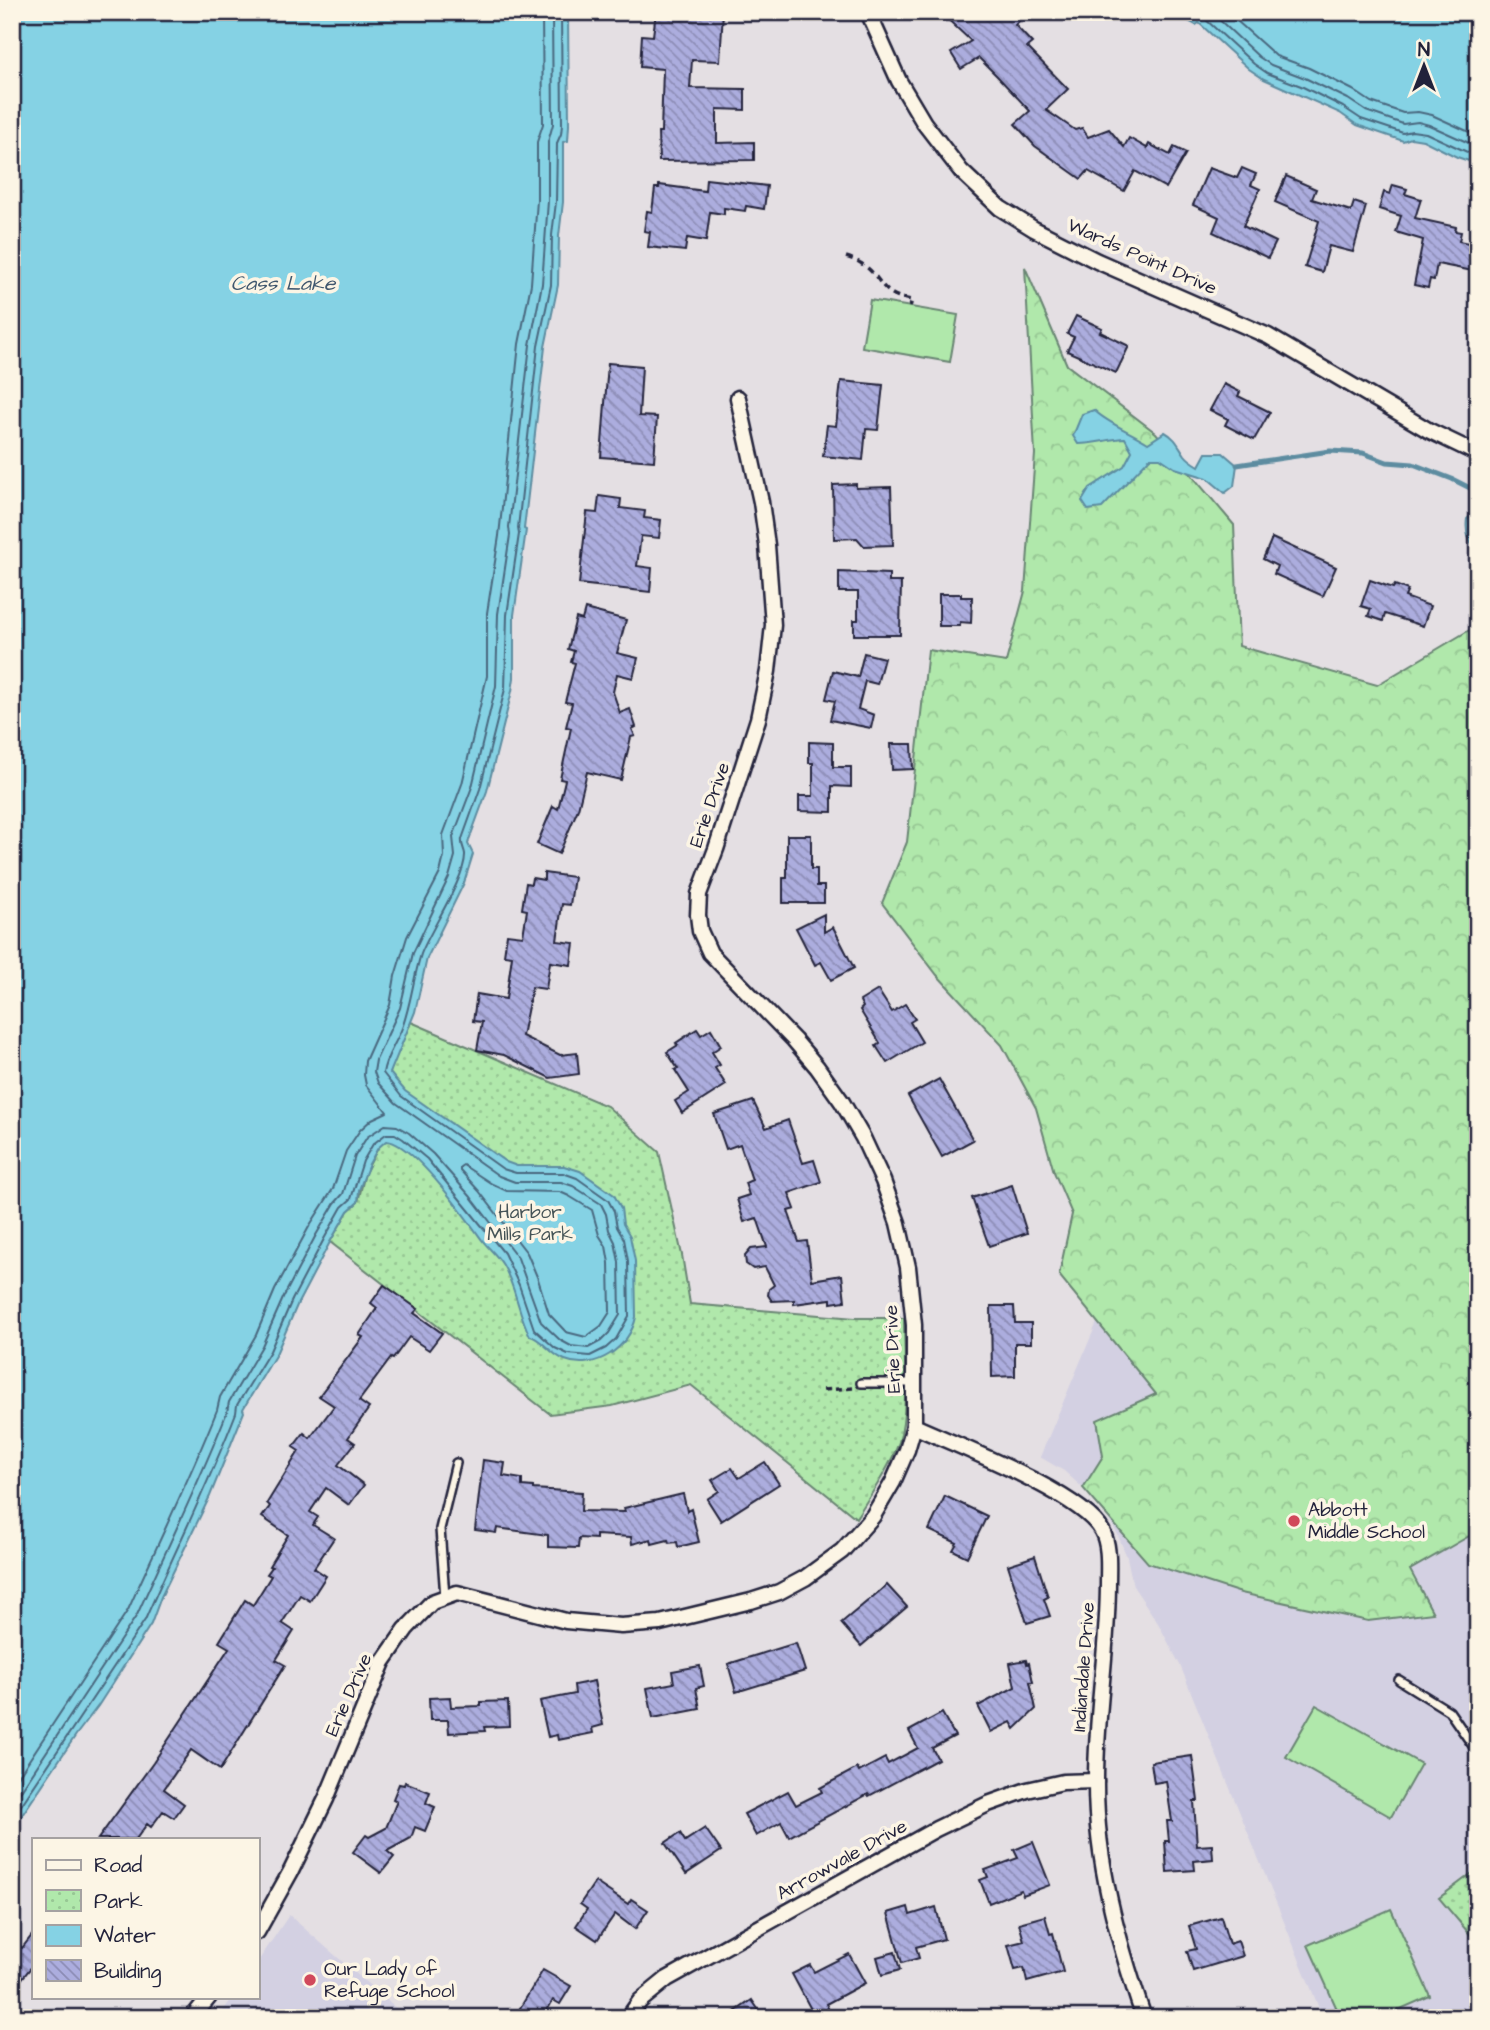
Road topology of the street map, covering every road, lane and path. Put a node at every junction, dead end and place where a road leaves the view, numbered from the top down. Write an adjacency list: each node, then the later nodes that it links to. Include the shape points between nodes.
1 (868, 12): 5 (street, Wards Point Drive, via 924,123 961,171 1000,208 1097,261 1268,335 1428,430)
2 (846, 257): 3 (path, via 865,265 898,298 912,300)
3 (910, 307)
4 (738, 398): 7 (street, Erie Drive, via 761,502 773,625 758,719 699,894 700,931 710,953 817,1067 863,1138 898,1223 908,1267)
5 (1478, 454)
6 (861, 1383): 7 (lane); 8 (path, via 859,1389)
7 (915, 1383): 9 (street, Erie Drive)
8 (823, 1391)
9 (914, 1426): 11 (street, Erie Drive, via 893,1482 873,1516 842,1551 779,1592 660,1623 621,1626 566,1621 457,1592); 14 (street, Indiandale Drive, via 1080,1506 1103,1531 1108,1624)
10 (456, 1463): 11 (lane, via 440,1529)
11 (444, 1597): 15 (street, Erie Drive, via 432,1602 405,1629 383,1662 326,1799)
12 (1399, 1680): 13 (lane, via 1449,1711)
13 (1478, 1753)
14 (1096, 1781): 18 (street, Arrowvale Drive, via 1027,1790 936,1829 667,1979 640,2001); 19 (street, Indiandale Drive, via 1117,1936)
15 (259, 1928)
16 (208, 1998): 17 (street)
17 (192, 2018)
18 (628, 2018)
19 (1144, 2018)

